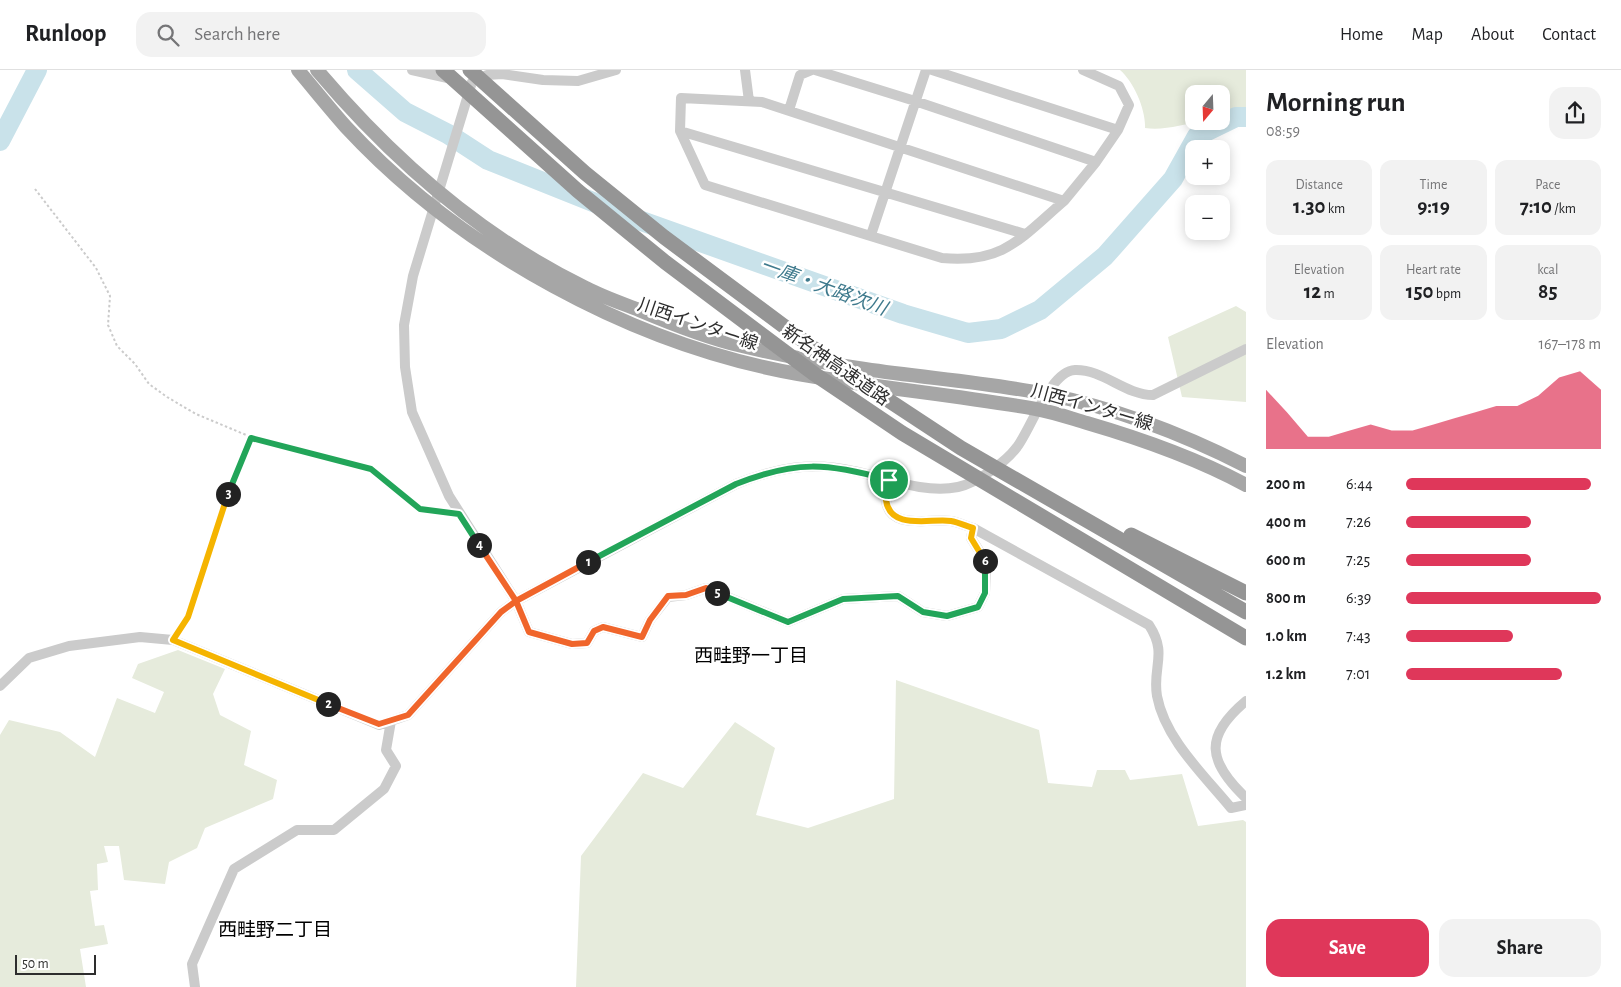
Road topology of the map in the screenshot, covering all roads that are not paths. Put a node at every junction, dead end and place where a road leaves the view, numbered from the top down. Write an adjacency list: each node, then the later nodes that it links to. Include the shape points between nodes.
1 (298, 70): 21 (main road, 川西インター線, via 353,134 398,177)
2 (317, 70): 21 (main road, 川西インター線, via 351,111)
3 (412, 70): 11 (street)
4 (443, 70): 35 (highway, 新名神高速道路, via 578,191 752,328 902,433)
5 (616, 70): 11 (street, via 578,81 502,74)
6 (745, 70): 12 (street)
7 (813, 70): 13 (street); 14 (street, via 800,75)
8 (926, 70): 13 (street)
9 (932, 70): 15 (street)
10 (1083, 70): 15 (street, via 1119,86 1129,105)
11 (471, 76): 30 (highway, 新名神高速道路, via 664,237 844,371 961,448); 33 (street, via 466,106 414,276 404,326 405,367 412,412 448,496)
12 (749, 101): 14 (street); 16 (street, via 682,98)
13 (915, 101): 17 (street); 18 (street)
14 (788, 110): 17 (street)
15 (1118, 130): 18 (street)
16 (680, 131): 19 (street); 23 (street, via 705,185)
17 (901, 148): 19 (street); 20 (street)
18 (1096, 162): 20 (street)
19 (885, 193): 22 (street); 23 (street)
20 (1064, 201): 22 (street)
21 (469, 225): 25 (main road, 川西インター線, via 586,288 667,322 740,346 866,370); 26 (main road, 川西インター線, via 519,266 581,300 664,336 736,360 797,374)
22 (1025, 234): 23 (street, via 996,253 964,260 942,258)
23 (871, 235)
24 (1246, 349): 25 (street, via 1153,395 1139,395 1089,372 1073,370 1059,377)
25 (1046, 394): 26 (street); 27 (main road, 川西インター線, via 1172,432)
26 (1038, 409): 28 (street, via 1018,446 1005,460 959,487 931,488); 29 (main road, 川西インター線, via 1167,449)
27 (1246, 466)
28 (889, 480): 31 (street, via 886,500 890,511 899,518 910,522 952,521); 33 (street, via 853,470 814,465 761,474 736,484)
29 (1246, 485)
30 (1034, 488): 32 (highway); 34 (highway)
31 (973, 528): 33 (street, via 971,538 986,562 985,593 978,607 947,616 923,612 898,596 843,599 788,622 706,588 686,595 668,596 642,637 603,627 594,631 587,643 572,644 529,632); 40 (street, via 1149,625 1160,648 1157,695 1164,718 1178,742 1231,808)
32 (1246, 593)
33 (516, 601): 38 (street, via 501,612 408,715)
34 (1246, 612)
35 (1246, 638)
36 (0, 686): 38 (street, via 29,658 69,646 140,637 173,640 379,724)
37 (1246, 701): 39 (street, via 1222,725 1216,737 1216,754 1229,782)
38 (391, 721): 41 (street, via 386,750 396,766 384,789 334,830 297,830 234,869 192,964)
39 (1246, 798)
40 (1246, 805)
41 (195, 987)

